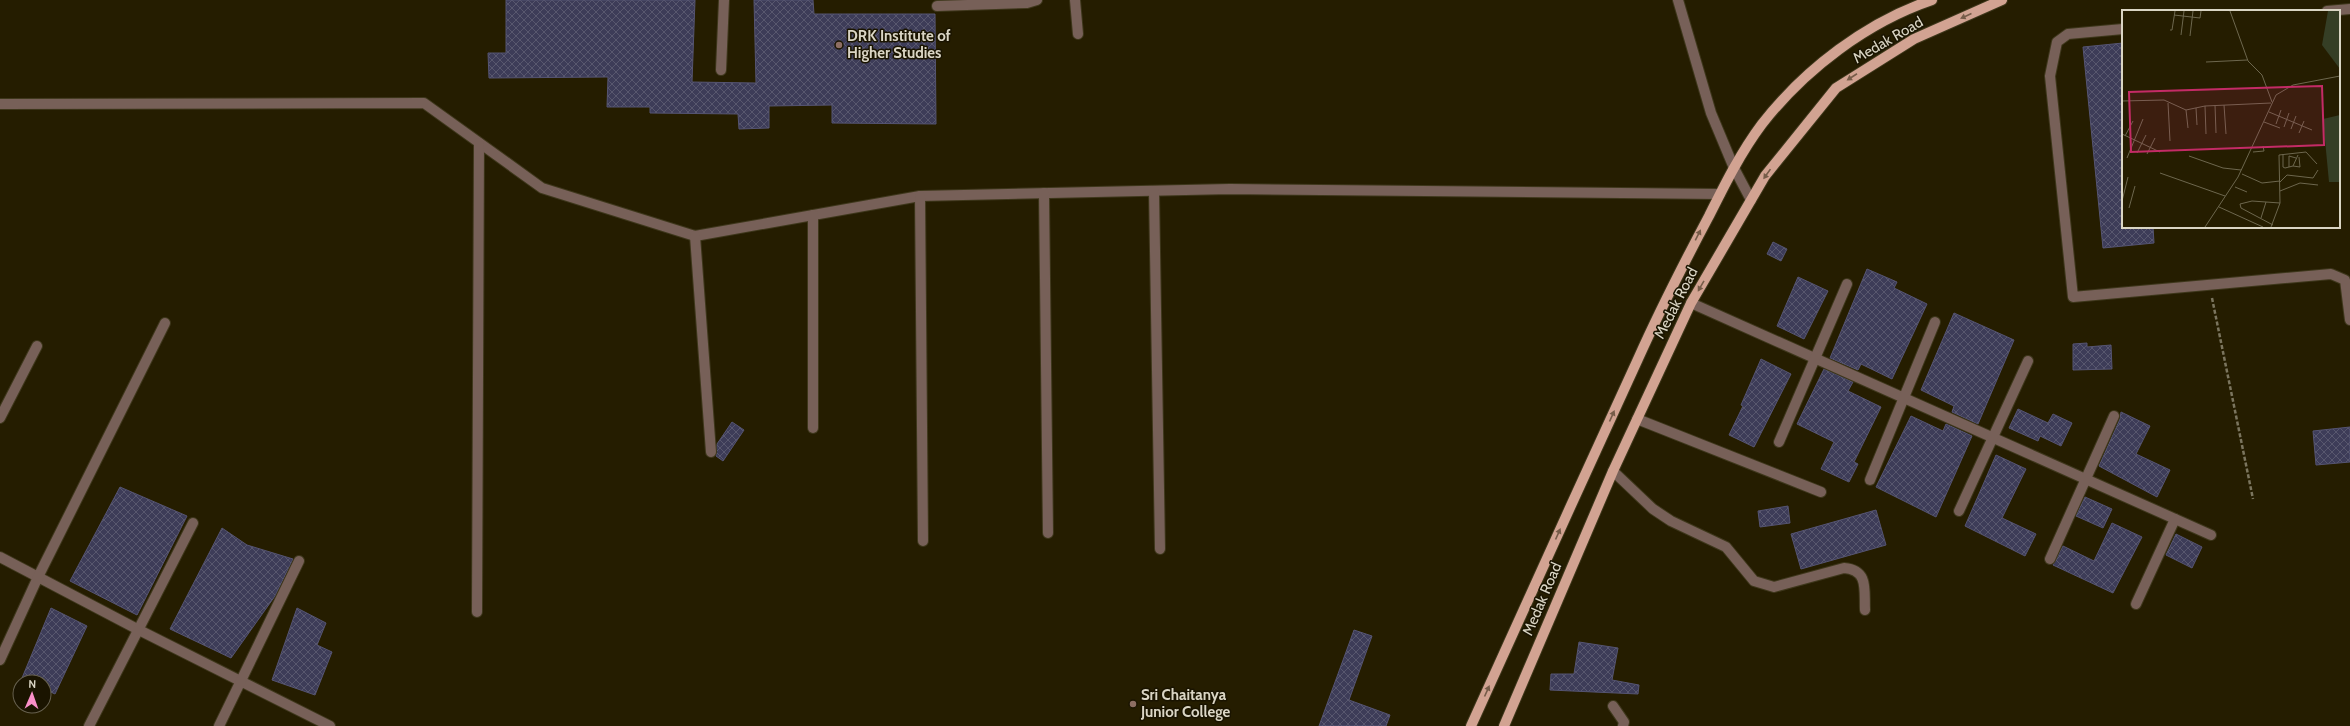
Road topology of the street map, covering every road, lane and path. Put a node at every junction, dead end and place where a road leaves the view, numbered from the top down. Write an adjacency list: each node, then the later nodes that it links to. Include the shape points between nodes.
1 (724, 0): 12 (street)
2 (1037, 0): 7 (street, via 1026,3)
3 (1075, 0): 11 (street)
4 (1678, 0): 15 (street, via 1710,113)
5 (1932, 0): 15 (main road, Medak Road, via 1904,10 1871,28 1831,57 1789,93 1762,125)
6 (2002, 0): 20 (main road, Medak Road, one-way to 20, via 1914,39 1836,88 1765,176)
7 (937, 6)
8 (2350, 9): 9 (street)
9 (2338, 10)
10 (2122, 29): 24 (street, via 2068,34 2057,42 2050,76 2073,297)
11 (1078, 34)
12 (721, 70)
13 (0, 104): 14 (street, via 424,104)
14 (479, 143): 22 (street, via 542,188); 58 (street)
15 (1734, 168): 18 (main road, Medak Road); 20 (street)
16 (1154, 191): 17 (street); 18 (street, via 1230,189); 51 (street)
17 (1044, 193): 19 (street); 48 (street)
18 (1720, 194): 66 (main road, Medak Road, one-way to 18, via 1665,300)
19 (920, 196): 21 (street); 50 (street)
20 (1751, 200): 25 (main road, Medak Road, one-way to 25)
21 (813, 215): 22 (street); 36 (street)
22 (695, 236): 39 (street)
23 (1847, 284): 30 (street)
24 (2210, 284): 26 (street, via 2331,274 2345,280); 44 (path)
25 (1691, 303): 30 (street); 35 (main road, Medak Road)
26 (2350, 320)
27 (1935, 322): 32 (street)
28 (165, 323): 55 (street)
29 (37, 346): 34 (street)
30 (1815, 358): 32 (street); 38 (street)
31 (2028, 361): 37 (street)
32 (1904, 398): 37 (street); 41 (street)
33 (2114, 416): 42 (street)
34 (0, 418)
35 (1637, 419): 40 (main road, Medak Road); 43 (street)
36 (813, 428)
37 (1993, 437): 42 (street); 45 (street)
38 (1779, 442)
39 (711, 452)
40 (1613, 472): 57 (street, via 1653,509 1671,521 1726,547 1754,581 1763,585 1774,586 1853,568 1860,574 1864,583); 67 (main road, Medak Road)
41 (1870, 480)
42 (2085, 480): 46 (street); 53 (street)
43 (1820, 492)
44 (2253, 499)
45 (1959, 511)
46 (2175, 519): 49 (street); 56 (street)
47 (193, 523): 59 (street)
48 (1048, 533)
49 (2210, 535)
50 (923, 541)
51 (1160, 549)
52 (0, 556): 55 (street)
53 (2050, 559)
54 (299, 561): 61 (street)
55 (38, 577): 59 (street); 60 (street)
56 (2136, 604)
57 (1865, 610)
58 (477, 612)
59 (139, 630): 61 (street); 63 (street)
60 (0, 660)
61 (241, 682): 64 (street); 65 (street)
62 (1613, 706): 68 (street, via 1624,722)
63 (89, 726)
64 (219, 726)
65 (330, 726)
66 (1471, 726)
67 (1504, 726)
68 (1623, 726)

